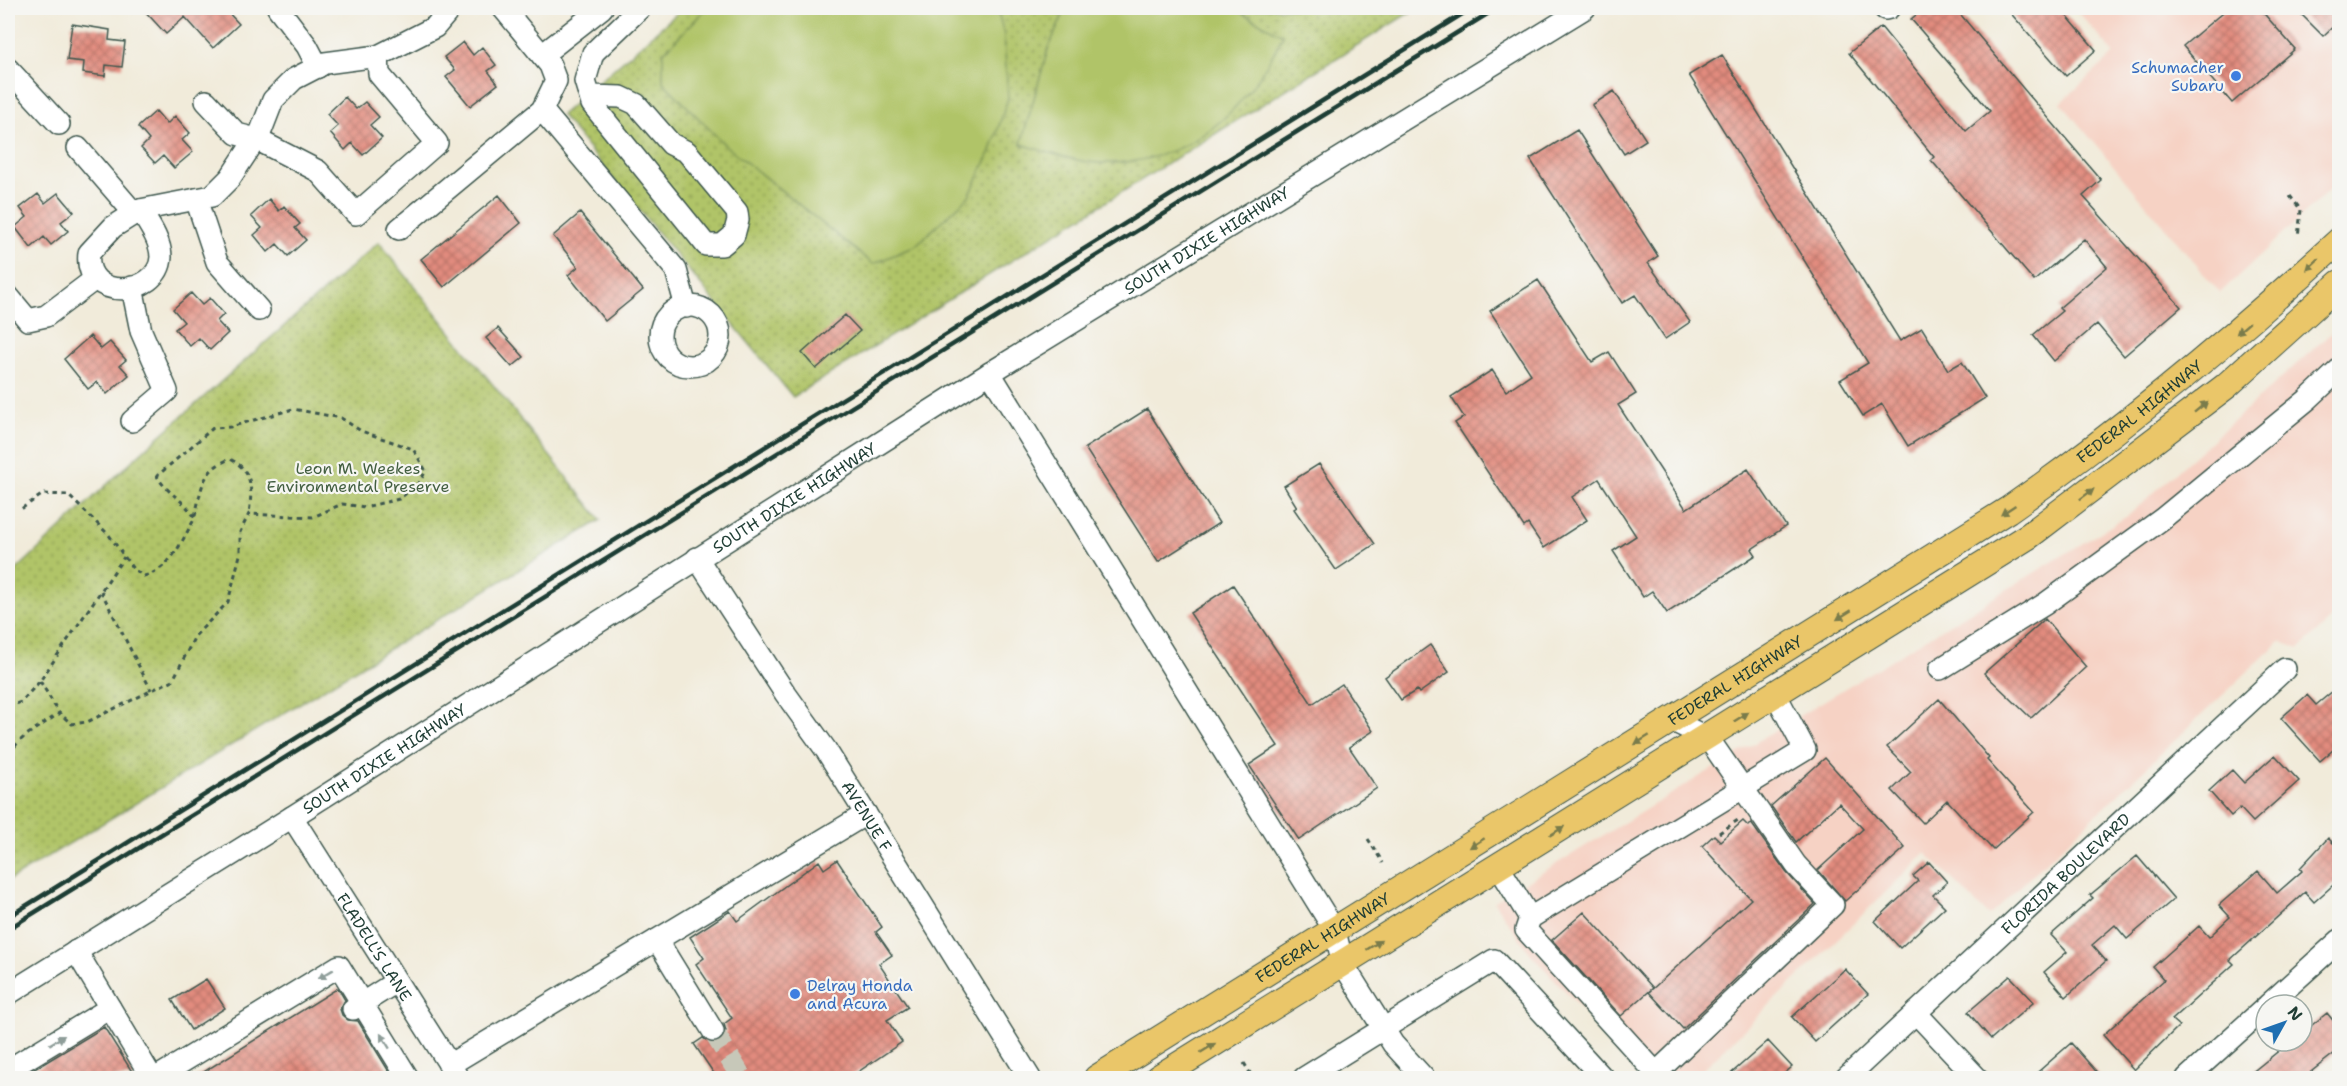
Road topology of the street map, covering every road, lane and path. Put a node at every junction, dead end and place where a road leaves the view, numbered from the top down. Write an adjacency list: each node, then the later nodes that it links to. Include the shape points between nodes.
1 (278, 8): 8 (street)
2 (451, 8): 7 (street, via 435,27)
3 (503, 8): 9 (street)
4 (602, 8): 9 (street)
5 (640, 8): 11 (street, via 593,53)
6 (1585, 8): 30 (street, SOUTH DIXIE HIGHWAY)
7 (378, 56): 8 (street); 15 (street, via 379,74 437,144 356,214 318,171)
8 (318, 67): 15 (street, via 294,79 273,100)
9 (550, 67): 11 (street); 13 (street)
10 (8, 69): 14 (street)
11 (587, 89): 11 (street, via 592,104 706,245 722,245 734,235 737,212 687,152 671,144 636,104)
12 (206, 101): 15 (street, via 237,134)
13 (542, 110): 20 (street); 27 (street, via 676,270)
14 (59, 124)
15 (256, 139): 18 (street, via 230,178 212,196)
16 (78, 148): 19 (street)
17 (2290, 196): 21 (path, via 2301,210)
18 (196, 199): 19 (street); 28 (street, via 217,262)
19 (137, 211): 23 (street, via 113,227 89,253); 25 (street, via 161,255 152,278)
20 (399, 229)
21 (2298, 237)
22 (2340, 240): 32 (main road, FEDERAL HIGHWAY, one-way to 32, via 2220,348)
23 (95, 279): 25 (street, via 111,288); 26 (street, via 45,316 28,320)
24 (2340, 283): 33 (main road, FEDERAL HIGHWAY, one-way to 24, via 2226,386)
25 (132, 288): 31 (street, via 141,331 167,391)
26 (8, 297)
27 (686, 307)
28 (259, 310)
29 (2340, 369): 40 (street, via 2162,519 2045,604)
30 (990, 374): 38 (street, SOUTH DIXIE HIGHWAY); 59 (street)
31 (132, 421)
32 (2128, 423): 33 (main road); 47 (main road, FEDERAL HIGHWAY, one-way to 47, via 1964,540)
33 (2121, 468): 44 (main road, FEDERAL HIGHWAY, one-way to 33, via 2021,541)
34 (21, 509): 37 (path, via 43,494 68,495 109,535)
35 (249, 513): 36 (path, via 251,480 242,465 230,459 214,465 203,482); 36 (path, via 313,517 342,504 364,507 399,500 418,484 426,471 414,449 360,431 341,418 293,409 213,428 157,476 164,489 188,505); 43 (path, via 240,532 240,555 228,602 195,636 173,680)
36 (195, 518): 37 (path, via 168,563 155,574 144,576)
37 (124, 557): 39 (path)
38 (697, 558): 51 (street, AVENUE F); 52 (street, SOUTH DIXIE HIGHWAY)
39 (101, 591): 42 (path); 43 (path)
40 (1940, 669)
41 (2285, 669): 69 (street, FLORIDA BOULEVARD)
42 (40, 681): 45 (path, via 21,702); 46 (path)
43 (151, 690): 46 (path, via 87,722 72,724)
44 (1776, 695): 48 (main road, FEDERAL HIGHWAY, one-way to 44); 49 (street, via 1805,750)
45 (8, 707)
46 (59, 713): 50 (path, via 12,751 8,761)
47 (1673, 721): 48 (street); 59 (main road, FEDERAL HIGHWAY, one-way to 59)
48 (1708, 738): 49 (street); 57 (main road, FEDERAL HIGHWAY, one-way to 48)
49 (1745, 787): 58 (street); 58 (street, via 1796,865 1833,905 1656,1073 1526,930)
50 (8, 799)
51 (866, 814): 60 (street); 79 (street, AVENUE F)
52 (292, 817): 62 (street, SOUTH DIXIE HIGHWAY); 64 (street, FLADELL'S LANE)
53 (1738, 820): 54 (path)
54 (1719, 833)
55 (1368, 839): 56 (path)
56 (1383, 863)
57 (1499, 867): 58 (street); 63 (main road, FEDERAL HIGHWAY, one-way to 57)
58 (1530, 918)
59 (1335, 931): 63 (street); 80 (main road, FEDERAL HIGHWAY)
60 (657, 940): 72 (street); 75 (street)
61 (2340, 940): 65 (street)
62 (76, 951): 66 (street, SOUTH DIXIE HIGHWAY); 68 (street)
63 (1343, 964): 71 (street); 81 (main road, FEDERAL HIGHWAY, one-way to 63)
64 (396, 982): 67 (street); 75 (street, FLADELL'S LANE)
65 (2281, 993)
66 (8, 994)
67 (358, 1006): 77 (street, one-way to 77, via 339,966); 78 (street, one-way to 67)
68 (110, 1008): 74 (street, one-way to 68); 76 (street)
69 (1916, 1013): 86 (street, FLORIDA BOULEVARD); 87 (street)
70 (2254, 1018): 88 (street)
71 (1385, 1030): 83 (street); 84 (street); 85 (street, via 1494,960)
72 (713, 1031)
73 (1244, 1063): 82 (path)
74 (8, 1070)
75 (453, 1072)
76 (152, 1078)
77 (156, 1078)
78 (408, 1078)
79 (1030, 1078)
80 (1098, 1078)
81 (1158, 1078)
82 (1253, 1078)
83 (1304, 1078)
84 (1424, 1078)
85 (1603, 1078)
86 (1846, 1078)
87 (1977, 1078)
88 (2187, 1078)

